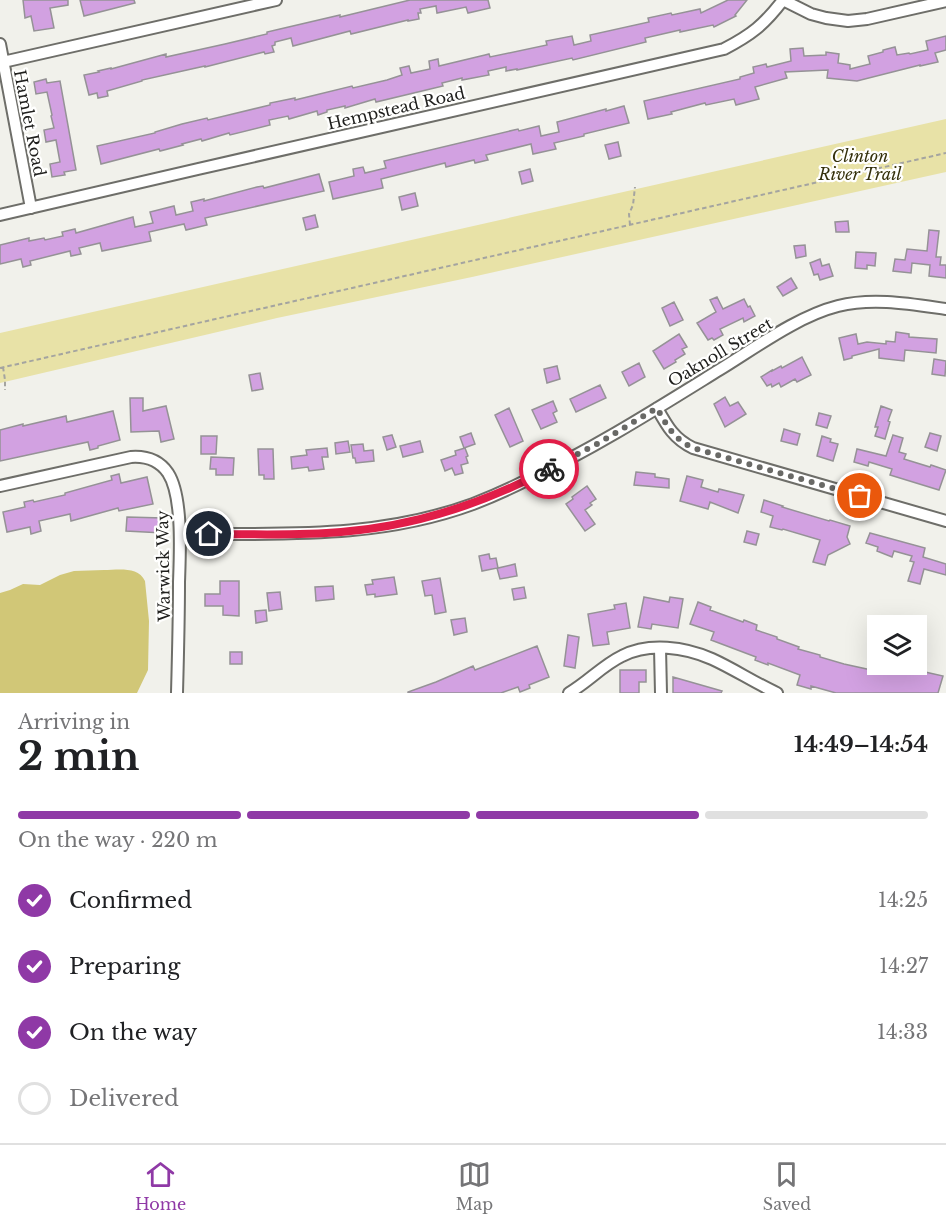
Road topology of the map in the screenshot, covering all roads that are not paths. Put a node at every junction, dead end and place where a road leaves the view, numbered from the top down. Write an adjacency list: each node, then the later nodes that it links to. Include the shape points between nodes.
1 (276, 0): 5 (street)
2 (783, 0): 3 (street, Hempstead Road, via 812,14 849,21); 6 (street, Hempstead Road, via 764,24 724,49)
3 (946, 1)
4 (0, 44): 5 (street, Hamlet Road)
5 (3, 62): 6 (street, Hamlet Road)
6 (31, 208): 7 (street, Hempstead Road)
7 (0, 215)
8 (946, 309): 9 (street, Oaknoll Street, via 867,302 820,312)
9 (657, 408): 11 (street, via 676,438 693,448); 12 (street, Oaknoll Street, via 545,471 445,513 339,532)
10 (0, 486): 14 (street, Warwick Way, via 141,456 166,470 174,488 180,536)
11 (946, 521)
12 (209, 534)
13 (660, 648): 15 (street, via 622,655); 16 (street); 17 (street, via 710,658)
14 (177, 693)
15 (569, 693)
16 (661, 693)
17 (777, 693)

